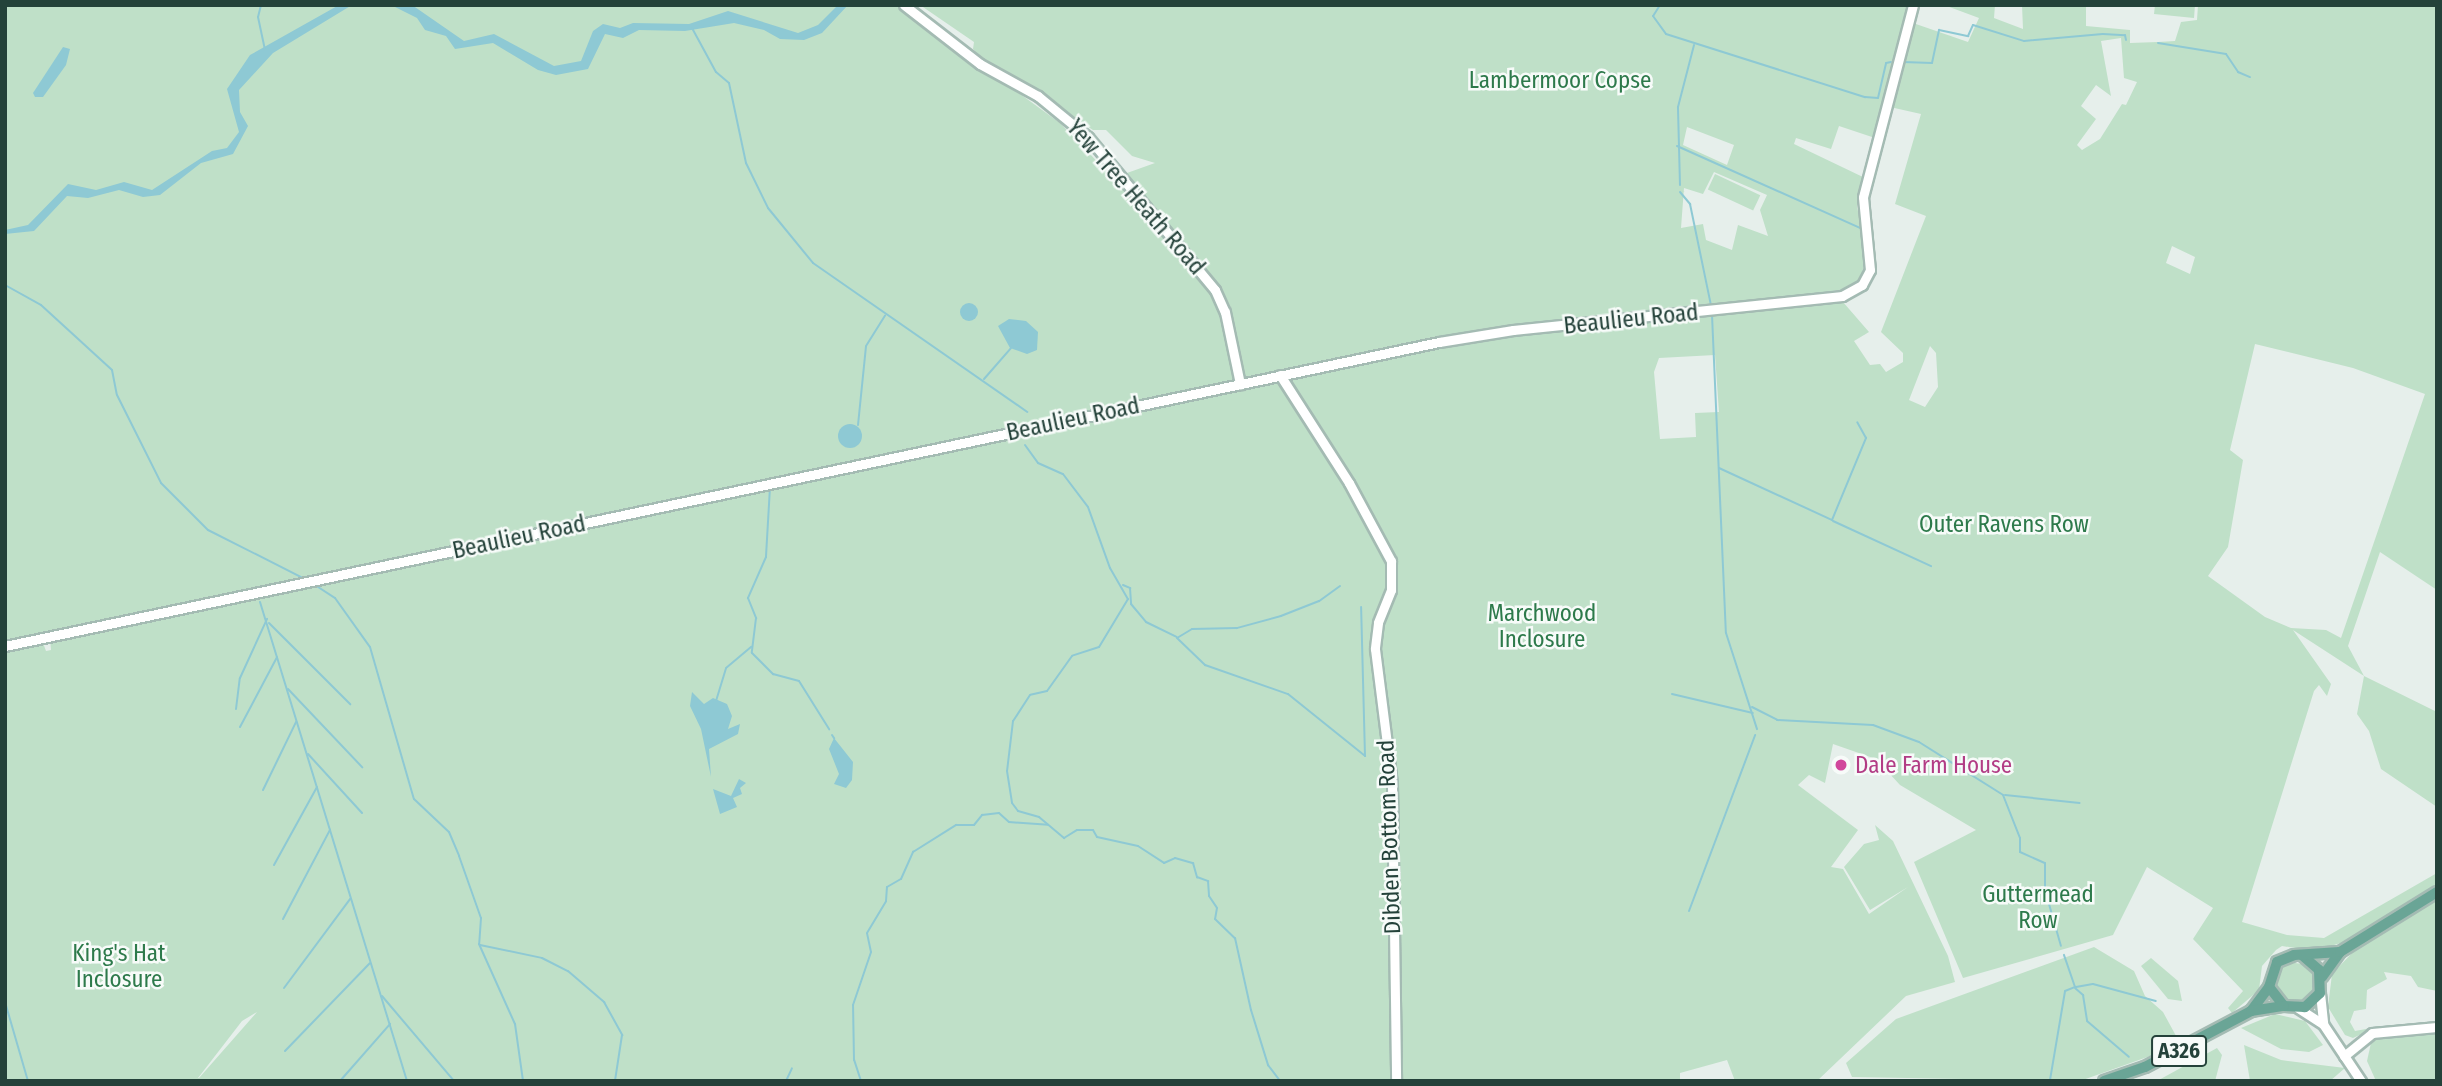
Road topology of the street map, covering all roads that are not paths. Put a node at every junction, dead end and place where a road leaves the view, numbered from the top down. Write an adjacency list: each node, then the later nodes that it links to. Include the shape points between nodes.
1 (904, 5): 4 (street, Yew Tree Heath Road, via 980,64 1038,96 1088,137 1215,290 1225,312)
2 (1913, 5): 3 (street, Beaulieu Road, via 1863,197 1870,270 1853,292 1816,300 1487,334)
3 (1280, 375): 4 (street, Beaulieu Road); 18 (street, Dibden Bottom Road, via 1377,532 1393,573 1375,649 1392,784)
4 (1240, 384): 5 (street, Beaulieu Road)
5 (5, 646)
6 (2437, 892): 7 (main road)
7 (2340, 952): 8 (main road); 9 (main road)
8 (2303, 956): 9 (main road, via 2315,964); 10 (main road, via 2277,962)
9 (2322, 977): 11 (main road)
10 (2269, 987): 12 (main road); 14 (main road, A326)
11 (2320, 993): 13 (main road); 15 (street)
12 (2284, 1006): 13 (main road); 14 (main road, A326)
13 (2298, 1008): 15 (street)
14 (2251, 1011): 19 (main road, A326, via 2145,1067)
15 (2323, 1024): 17 (street)
16 (2437, 1027): 17 (street, via 2372,1033)
17 (2344, 1056): 20 (street)
18 (1396, 1081)
19 (2104, 1081)
20 (2361, 1081)

